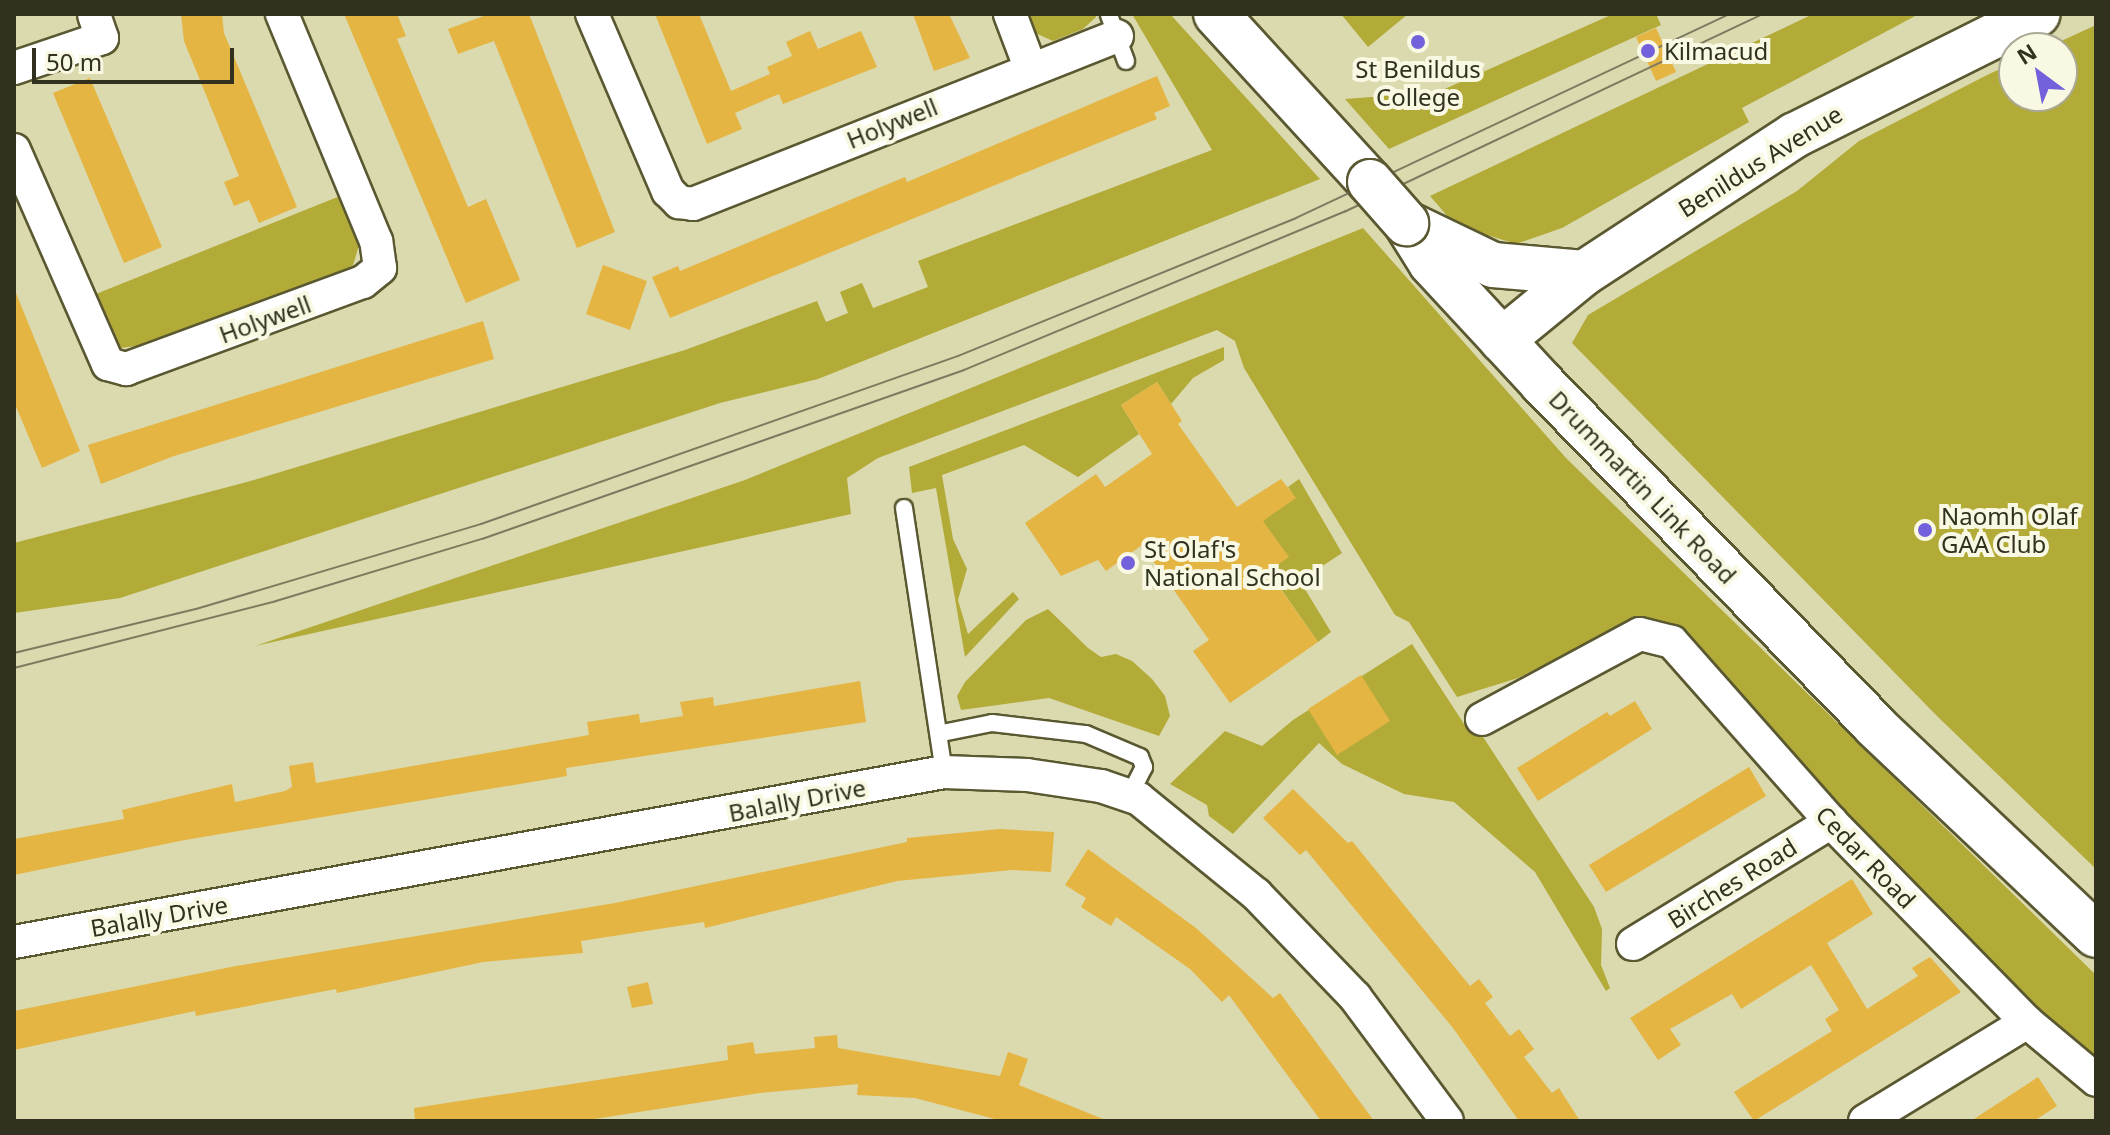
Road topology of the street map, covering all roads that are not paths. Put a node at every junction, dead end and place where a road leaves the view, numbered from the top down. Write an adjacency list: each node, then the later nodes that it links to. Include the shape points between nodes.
1 (282, 14): 10 (street, Holywell, via 376,241 380,268 363,282 126,369 108,364)
2 (592, 14): 8 (street, Holywell, via 668,191 679,202 693,204)
3 (1010, 14): 8 (street)
4 (1216, 14): 11 (main road, Drummartin Link Road, bridge)
5 (2038, 14): 12 (main road, Benildus Avenue, via 1795,135)
6 (94, 15): 9 (street, via 102,38)
7 (1118, 37): 8 (street, Holywell)
8 (1030, 67)
9 (14, 68)
10 (14, 150)
11 (1406, 223): 12 (main road, via 1493,265); 13 (main road, Drummartin Link Road, via 1431,263)
12 (1584, 273): 13 (main road, Benildus Avenue)
13 (1502, 340): 20 (main road, Drummartin Link Road, via 1875,726)
14 (904, 508): 16 (lane)
15 (1482, 719): 19 (street, Cedar Road, via 1640,634 1672,642)
16 (942, 733): 17 (lane); 18 (lane, via 992,723 1086,734 1140,757 1144,767)
17 (944, 772): 18 (street, Balally Drive, via 1027,775 1101,786); 21 (street, Balally Drive)
18 (1129, 796): 25 (street, Balally Drive, via 1256,894 1355,997)
19 (1831, 822): 22 (street, Birches Road); 23 (street, Cedar Road)
20 (2096, 935)
21 (14, 942)
22 (1633, 944)
23 (2027, 1022): 24 (street, Cedar Road); 26 (street)
24 (2096, 1080)
25 (1447, 1121)
26 (1865, 1121)

